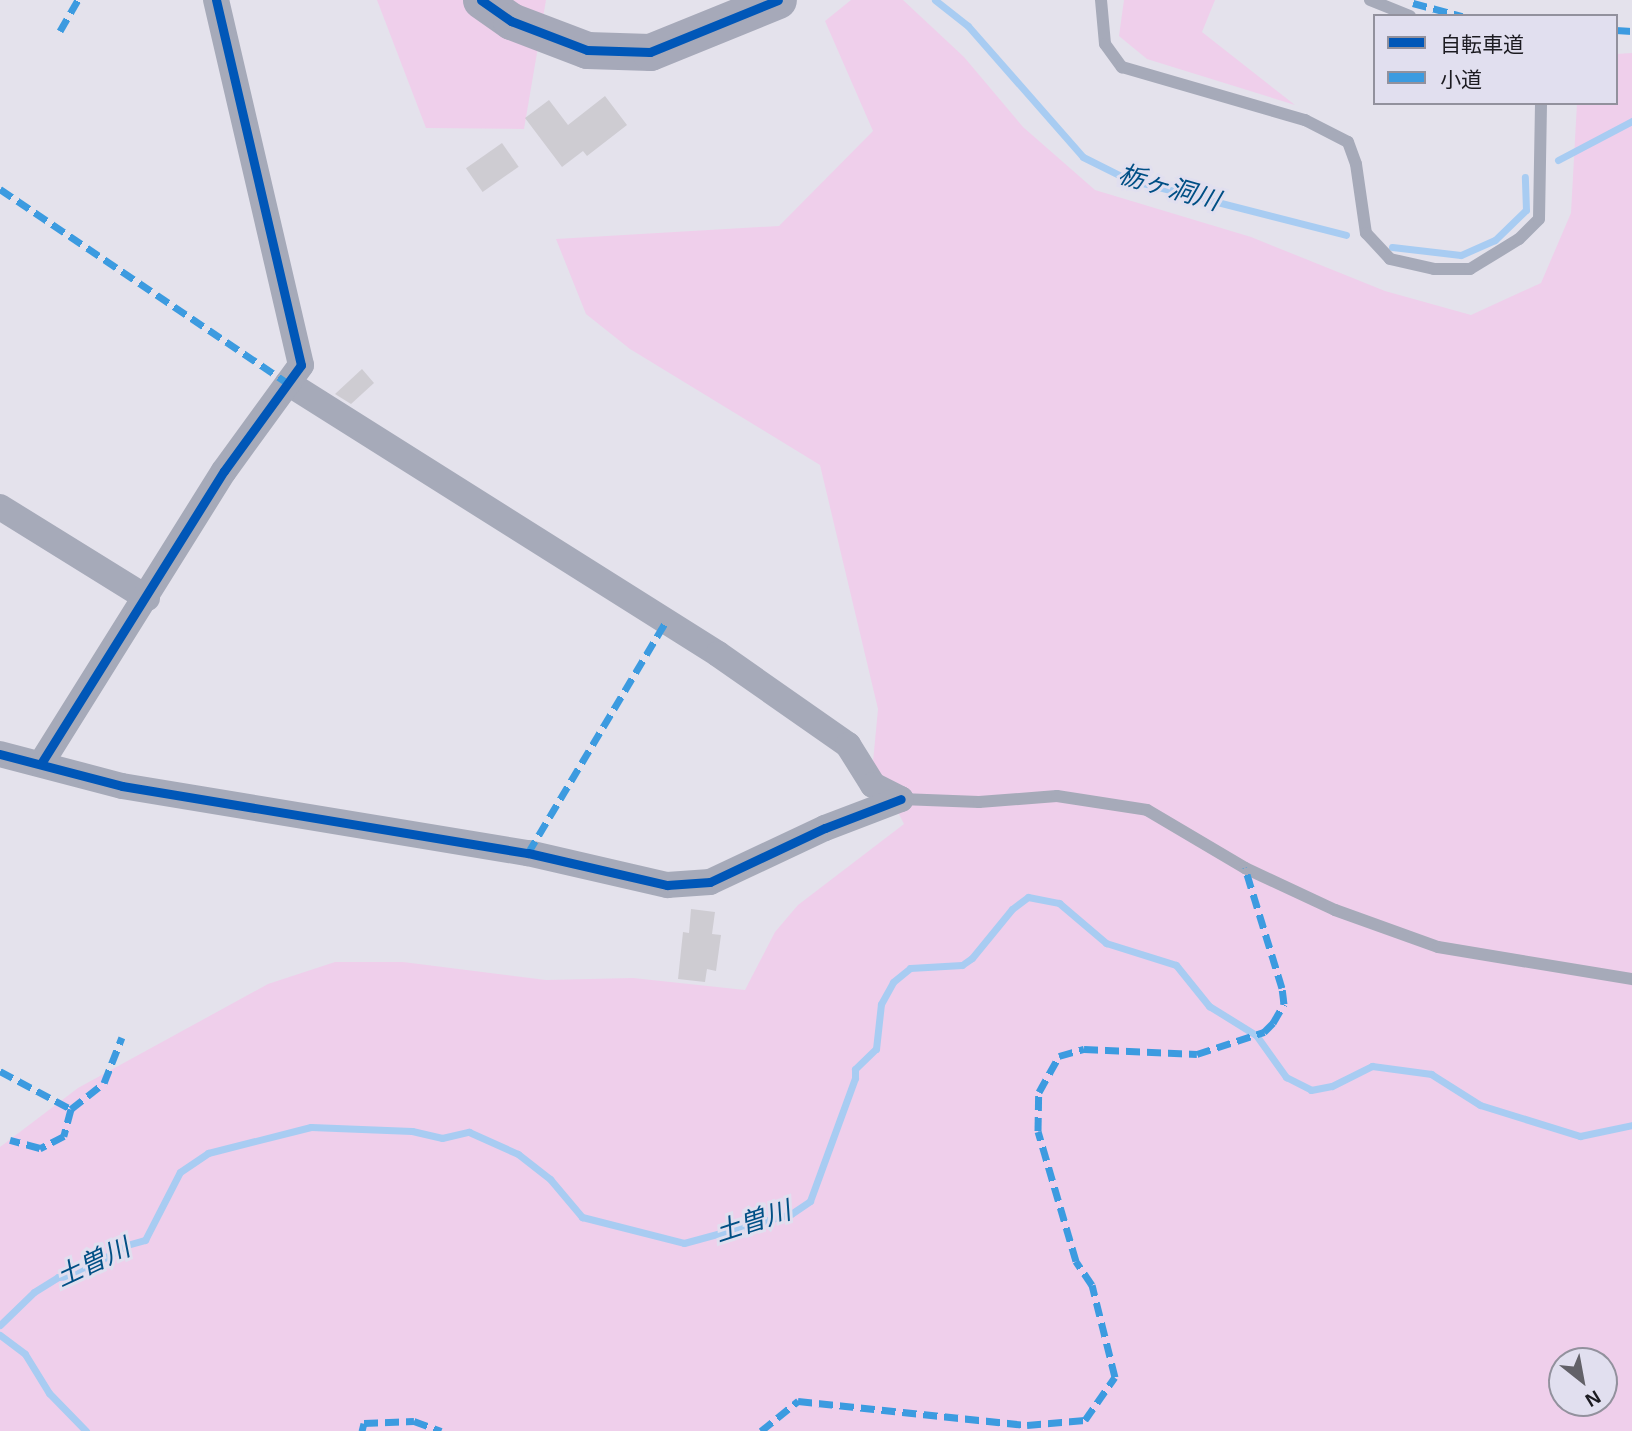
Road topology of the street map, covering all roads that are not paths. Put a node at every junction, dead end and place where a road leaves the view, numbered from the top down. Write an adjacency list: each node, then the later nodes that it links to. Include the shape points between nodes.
1 (216, 0): 8 (street, via 301,365)
2 (481, 0): 3 (street, via 511,22 587,50 650,52)
3 (778, 0)
4 (1101, 0): 7 (lane, via 1105,44 1122,67 1305,120 1348,142 1366,233 1390,259 1434,269 1470,270 1519,239 1539,219)
5 (1370, 0): 6 (lane)
6 (1405, 14)
7 (1541, 105)
8 (288, 383): 10 (street, via 224,471); 13 (street, via 718,654 848,746 873,785)
9 (0, 507): 10 (street)
10 (147, 598): 12 (street)
11 (0, 754): 12 (street)
12 (42, 762): 13 (street, via 122,786 528,853 667,885 710,882 825,828)
13 (901, 799): 14 (lane, via 979,802 1057,796 1147,810 1245,869 1335,911 1438,947)
14 (1632, 979)

